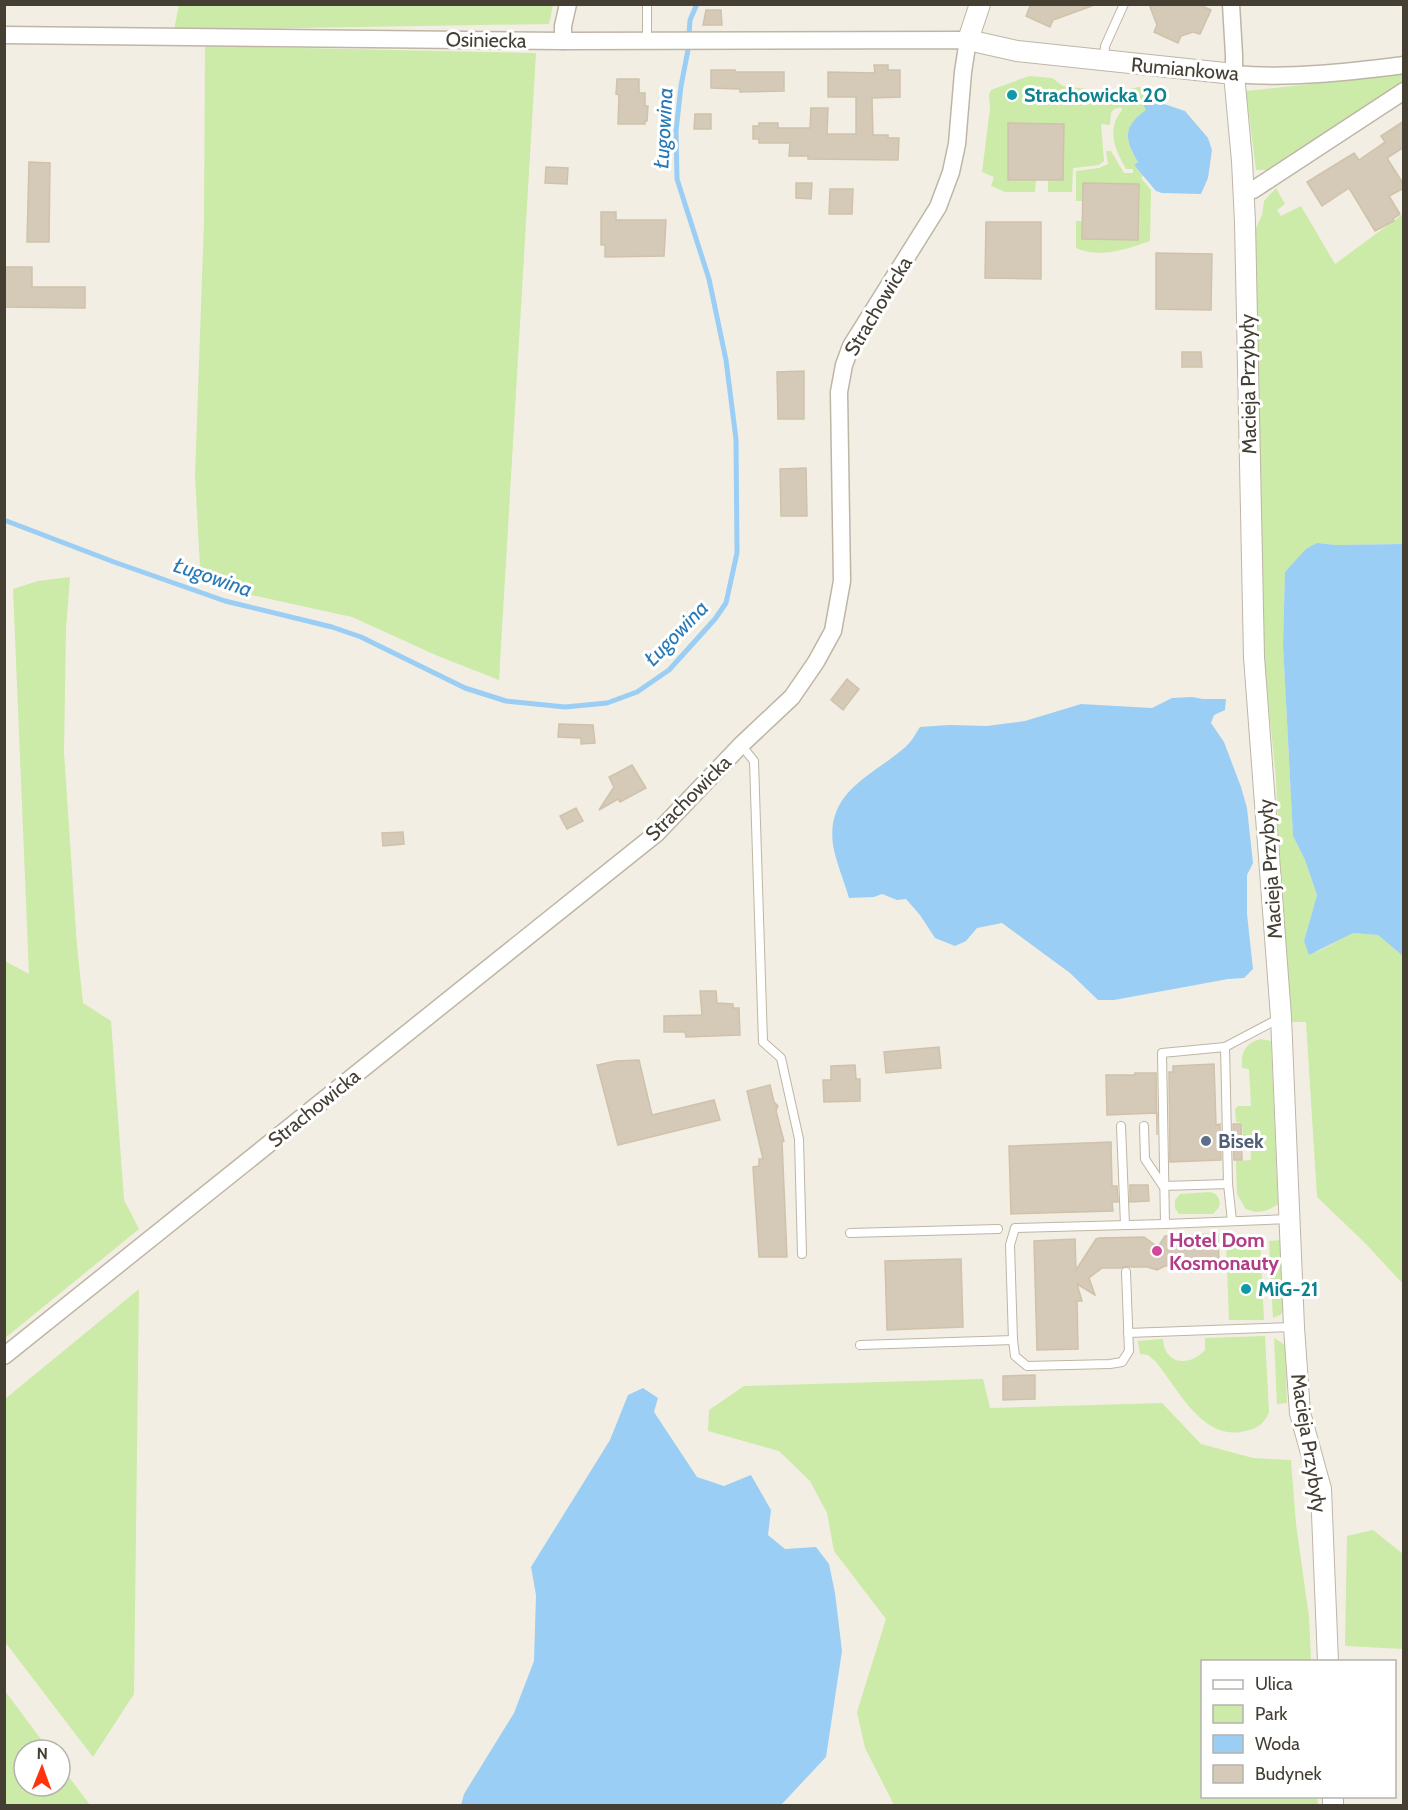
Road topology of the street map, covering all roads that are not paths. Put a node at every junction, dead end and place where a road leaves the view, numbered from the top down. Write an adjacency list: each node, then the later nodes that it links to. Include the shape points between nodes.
1 (568, 4): 8 (street)
2 (646, 4): 9 (lane)
3 (980, 4): 7 (street, Strachowicka)
4 (1124, 4): 10 (lane, via 1105,46)
5 (1231, 4): 12 (street)
6 (4, 35): 8 (street, Osiniecka)
7 (968, 40): 9 (street, Osiniecka); 10 (street, Rumiankowa, via 1002,49); 15 (street, Strachowicka, via 957,144 938,207 851,346 844,365 839,392 842,581 833,631 792,697)
8 (563, 41): 9 (street, Osiniecka)
9 (647, 41)
10 (1104, 62): 12 (street, Rumiankowa)
11 (1404, 65): 12 (street, Rumiankowa, via 1276,77)
12 (1234, 74): 14 (street, Macieja Przybyły)
13 (1404, 91): 14 (street, via 1253,190)
14 (1243, 191): 16 (street, Macieja Przybyły, via 1254,657)
15 (741, 745): 28 (lane, via 754,761 763,1042 781,1058 799,1139); 34 (street, Strachowicka, via 657,833)
16 (1281, 1017): 17 (lane); 22 (street, Macieja Przybyły)
17 (1225, 1047): 20 (lane); 21 (lane, via 1162,1053)
18 (1121, 1126): 25 (lane)
19 (1144, 1126): 21 (lane, via 1145,1159)
20 (1228, 1184): 21 (lane); 23 (lane)
21 (1163, 1186): 24 (lane)
22 (1290, 1219): 23 (lane); 30 (street, Macieja Przybyły)
23 (1232, 1221): 24 (lane)
24 (1165, 1224): 25 (lane)
25 (1125, 1225): 32 (lane, via 1015,1228 1010,1245)
26 (998, 1229): 27 (lane)
27 (850, 1233)
28 (802, 1254)
29 (1126, 1272): 31 (lane)
30 (1294, 1327): 31 (lane); 35 (street, Macieja Przybyły, via 1300,1413 1321,1489)
31 (1128, 1333): 32 (lane, via 1129,1352 1122,1362 1110,1365 1027,1366 1015,1356)
32 (1013, 1340): 33 (lane)
33 (860, 1345)
34 (4, 1356)
35 (1328, 1660)

